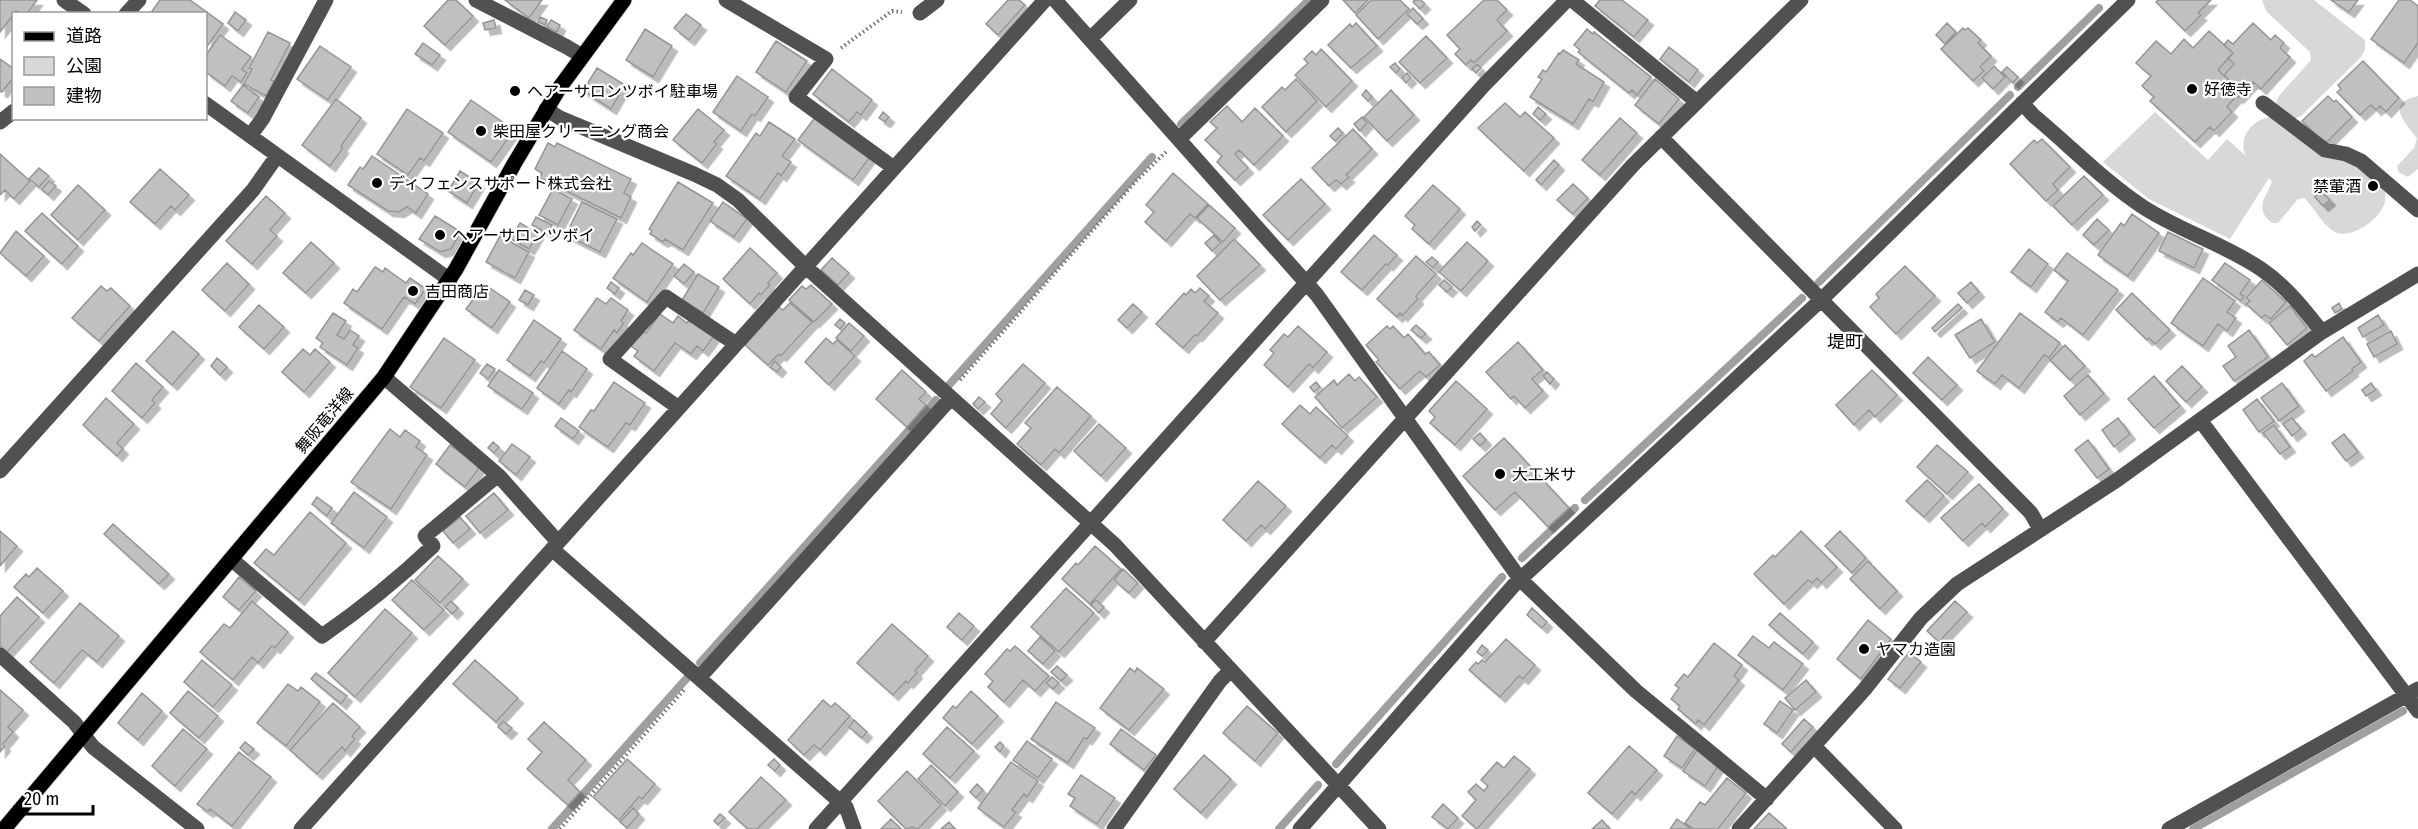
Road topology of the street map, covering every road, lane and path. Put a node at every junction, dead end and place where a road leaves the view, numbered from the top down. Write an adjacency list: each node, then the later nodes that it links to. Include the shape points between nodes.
1 (64, 0): 17 (street)
2 (139, 0): 18 (street)
3 (326, 0): 31 (street)
4 (476, 0): 22 (street)
5 (624, 0): 22 (main road, 舞阪竜洋線)
6 (726, 0): 23 (street)
7 (937, 0): 20 (street)
8 (1045, 0): 35 (street)
9 (1055, 0): 21 (street)
10 (1130, 0): 21 (street)
11 (1322, 0): 33 (street)
12 (1567, 0): 40 (street, via 1484,85)
13 (1572, 0): 24 (street)
14 (1801, 0): 24 (street)
15 (2105, 0): 19 (street)
16 (2128, 0): 19 (street)
17 (81, 12)
18 (128, 12)
19 (2116, 12): 26 (street)
20 (920, 13): 23 (path, via 892,11)
21 (1090, 39): 33 (street)
22 (582, 56): 28 (main road, 舞阪竜洋線)
23 (826, 59): 35 (street, via 796,97)
24 (1697, 102): 32 (street)
25 (2263, 103): 36 (street, via 2325,150 2361,161)
26 (2022, 104): 41 (street); 42 (street, via 2144,207 2268,274 2298,301)
27 (207, 105): 31 (street)
28 (546, 110): 37 (street, via 717,185 757,217); 39 (main road, 舞阪竜洋線)
29 (12, 113): 30 (street)
30 (0, 122)
31 (250, 136): 34 (street)
32 (1661, 137): 41 (street); 47 (street)
33 (1179, 139): 40 (street); 45 (path, via 1137,180)
34 (277, 156): 39 (street); 49 (street, via 253,190)
35 (894, 168): 37 (street)
36 (2418, 210)
37 (806, 267): 43 (street); 45 (street)
38 (2418, 274): 42 (street)
39 (450, 280): 44 (main road, 舞阪竜洋線)
40 (1306, 283): 47 (street); 51 (street)
41 (1822, 299): 52 (street, via 2031,513); 55 (street)
42 (2322, 332): 48 (street)
43 (736, 344): 46 (street); 46 (street, via 666,297 610,359)
44 (384, 376): 50 (street); 54 (main road, 舞阪竜洋線)
45 (949, 396): 51 (street); 59 (street)
46 (679, 408): 53 (street)
47 (1405, 418): 55 (street); 56 (street)
48 (2200, 420): 52 (street); 60 (street)
49 (0, 471)
50 (498, 475): 53 (street); 54 (street, via 425,536 433,546 374,600 322,636)
51 (1091, 523): 56 (street); 66 (street)
52 (2040, 529): 63 (street, via 1977,569 1938,600)
53 (555, 546): 59 (street); 69 (street)
54 (231, 559): 62 (main road, 舞阪竜洋線)
55 (1520, 579): 64 (street); 65 (street, via 1636,691)
56 (1204, 642): 58 (street)
57 (0, 655): 62 (street, via 74,722)
58 (1231, 670): 64 (street); 73 (street)
59 (698, 677): 66 (street); 70 (path)
60 (2412, 692): 61 (street); 78 (street)
61 (2418, 711)
62 (83, 735): 67 (main road, 舞阪竜洋線); 68 (street)
63 (1814, 746): 65 (street); 77 (street)
64 (1338, 786): 74 (street); 75 (street)
65 (1767, 799): 76 (street)
66 (840, 802): 71 (street); 72 (street, via 846,807)
67 (4, 829)
68 (197, 829)
69 (301, 829)
70 (560, 829)
71 (816, 829)
72 (854, 829)
73 (1114, 829)
74 (1300, 829)
75 (1380, 829)
76 (1739, 829)
77 (1895, 829)
78 (2169, 829)

